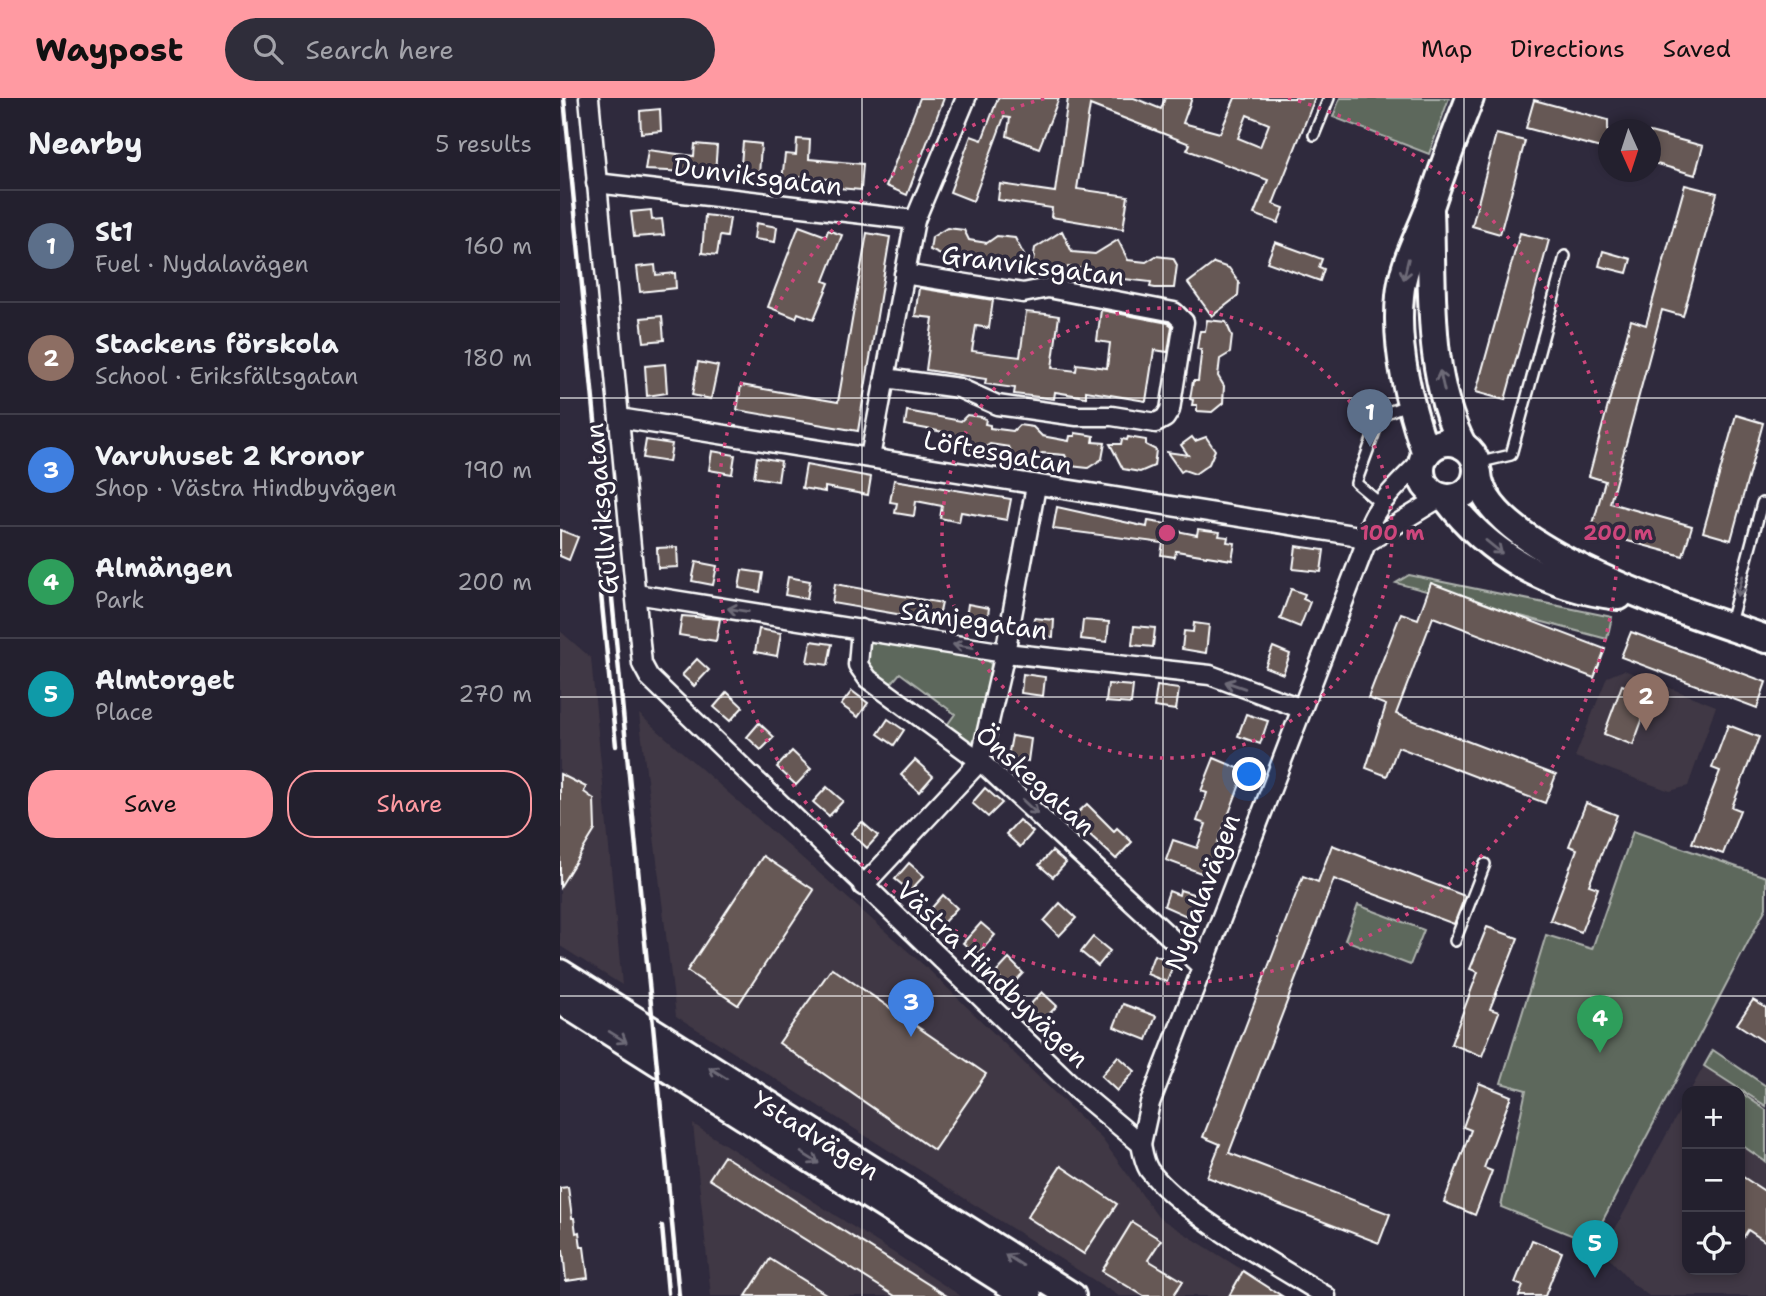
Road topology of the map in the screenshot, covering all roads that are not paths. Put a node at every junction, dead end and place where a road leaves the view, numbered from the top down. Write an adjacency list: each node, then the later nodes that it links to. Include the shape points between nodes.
1 (589, 98): 6 (street, Gullviksgatan)
2 (966, 98): 8 (street, Granviksgatan)
3 (1329, 98): 5 (lane)
4 (1470, 98): 7 (street)
5 (1314, 135)
6 (596, 183): 8 (street, Dunviksgatan); 13 (street, Gullviksgatan)
7 (1430, 206): 12 (street, one-way to 12, via 1411,247 1400,295 1400,340); 16 (street, one-way to 7, via 1452,425 1438,366)
8 (915, 220): 10 (street, Granviksgatan)
9 (1565, 256): 16 (lane, via 1511,455)
10 (905, 274): 11 (street, Granviksgatan); 11 (street, Granviksgatan, via 1023,293 1048,288 1174,312 1184,322 1171,410 1156,423 1077,416 997,405 959,388)
11 (885, 378): 14 (street, Granviksgatan)
12 (1411, 404): 15 (street); 20 (lane, via 1381,415 1357,477 1359,488)
13 (619, 418): 14 (street, Löftesgatan); 22 (street, Gullviksgatan)
14 (870, 457): 17 (street, Löftesgatan)
15 (1425, 457): 16 (street, via 1443,443); 18 (street, via 1422,478 1433,493); 20 (street, Nydalavägen)
16 (1473, 461): 18 (street, via 1467,492); 23 (street, via 1482,495 1492,509 1571,563)
17 (1036, 486): 21 (street, Löftesgatan, via 1353,535); 27 (street)
18 (1444, 498): 21 (street); 23 (street, one-way to 23, via 1472,529 1517,565 1599,593)
19 (1766, 504): 24 (lane, one-way to 24, via 1762,503)
20 (1382, 506): 21 (street, Nydalavägen, via 1366,532)
21 (1366, 543): 29 (street, Nydalavägen)
22 (636, 594): 25 (street, Sämjegatan, one-way to 22); 28 (street, Gullviksgatan)
23 (1644, 598): 24 (street)
24 (1729, 626): 26 (street)
25 (861, 629): 27 (street, Sämjegatan, one-way to 25); 30 (street, Önskegatan, via 860,671)
26 (1766, 639)
27 (1005, 653): 29 (street, Sämjegatan, one-way to 27, via 1210,675); 30 (street)
28 (642, 664): 32 (street, Västra Hindbyvägen, via 649,677)
29 (1300, 708): 34 (street, Nydalavägen)
30 (980, 761): 32 (street); 34 (street, Önskegatan, one-way to 34)
31 (1485, 864): 33 (lane)
32 (863, 886): 37 (street, Västra Hindbyvägen, via 1079,1092)
33 (1455, 941)
34 (1202, 966): 37 (street, Nydalavägen, via 1150,1103)
35 (560, 973): 39 (street, Ystadvägen, one-way to 35)
36 (560, 1000): 38 (street, Ystadvägen, one-way to 38)
37 (1142, 1144): 40 (street, Västra Hindbyvägen, via 1143,1159 1161,1183 1244,1245)
38 (1028, 1296)
39 (1072, 1296)
40 (1326, 1296)

